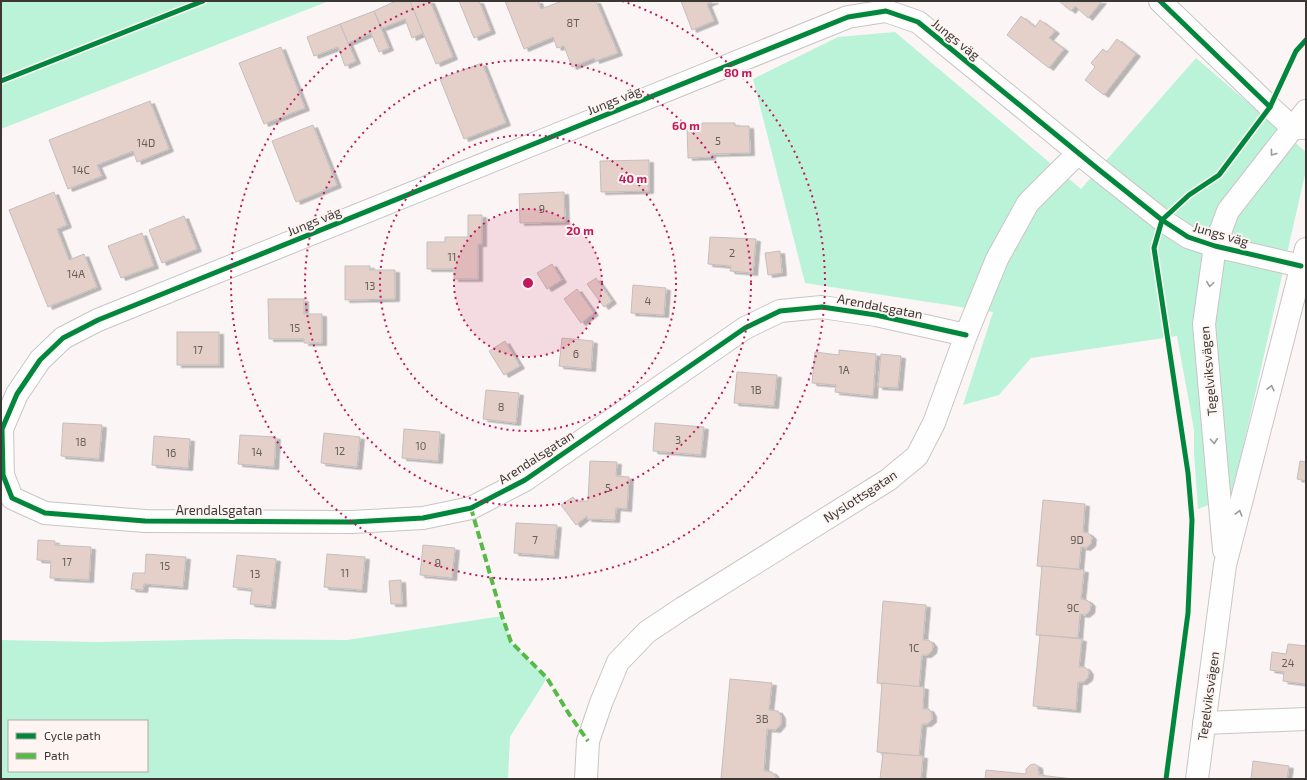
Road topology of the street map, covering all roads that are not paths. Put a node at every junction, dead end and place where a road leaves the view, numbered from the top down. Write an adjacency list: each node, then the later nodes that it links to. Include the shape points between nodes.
1 (1160, 1): 2 (street, via 1270,107)
2 (1302, 122): 4 (street, Tegelviksvägen, one-way to 4, via 1228,211)
3 (1078, 153): 4 (street, Jungs väg, via 1162,220 1188,237); 6 (street, Nyslottsgatan, via 1028,203 998,259); 7 (street, Jungs väg, via 918,22 886,11 848,17 105,317 63,338 40,360 17,394 2,429 3,475)
4 (1215, 246): 5 (street, Jungs väg); 8 (street, Tegelviksvägen, one-way to 8, via 1204,324)
5 (1303, 258): 8 (street, Tegelviksvägen, one-way to 5)
6 (966, 335): 7 (street, Arendalsgatan, via 876,315 822,307 780,311 745,328 525,480 471,508 423,518 352,522 145,521 46,514); 11 (street, Nyslottsgatan, via 934,423 917,456 888,480 647,632 618,662 588,741)
7 (12, 498)
8 (1225, 565): 10 (street, Tegelviksvägen)
9 (1306, 719): 10 (street)
10 (1204, 723): 12 (street, Tegelviksvägen)
11 (586, 779)
12 (1197, 779)

